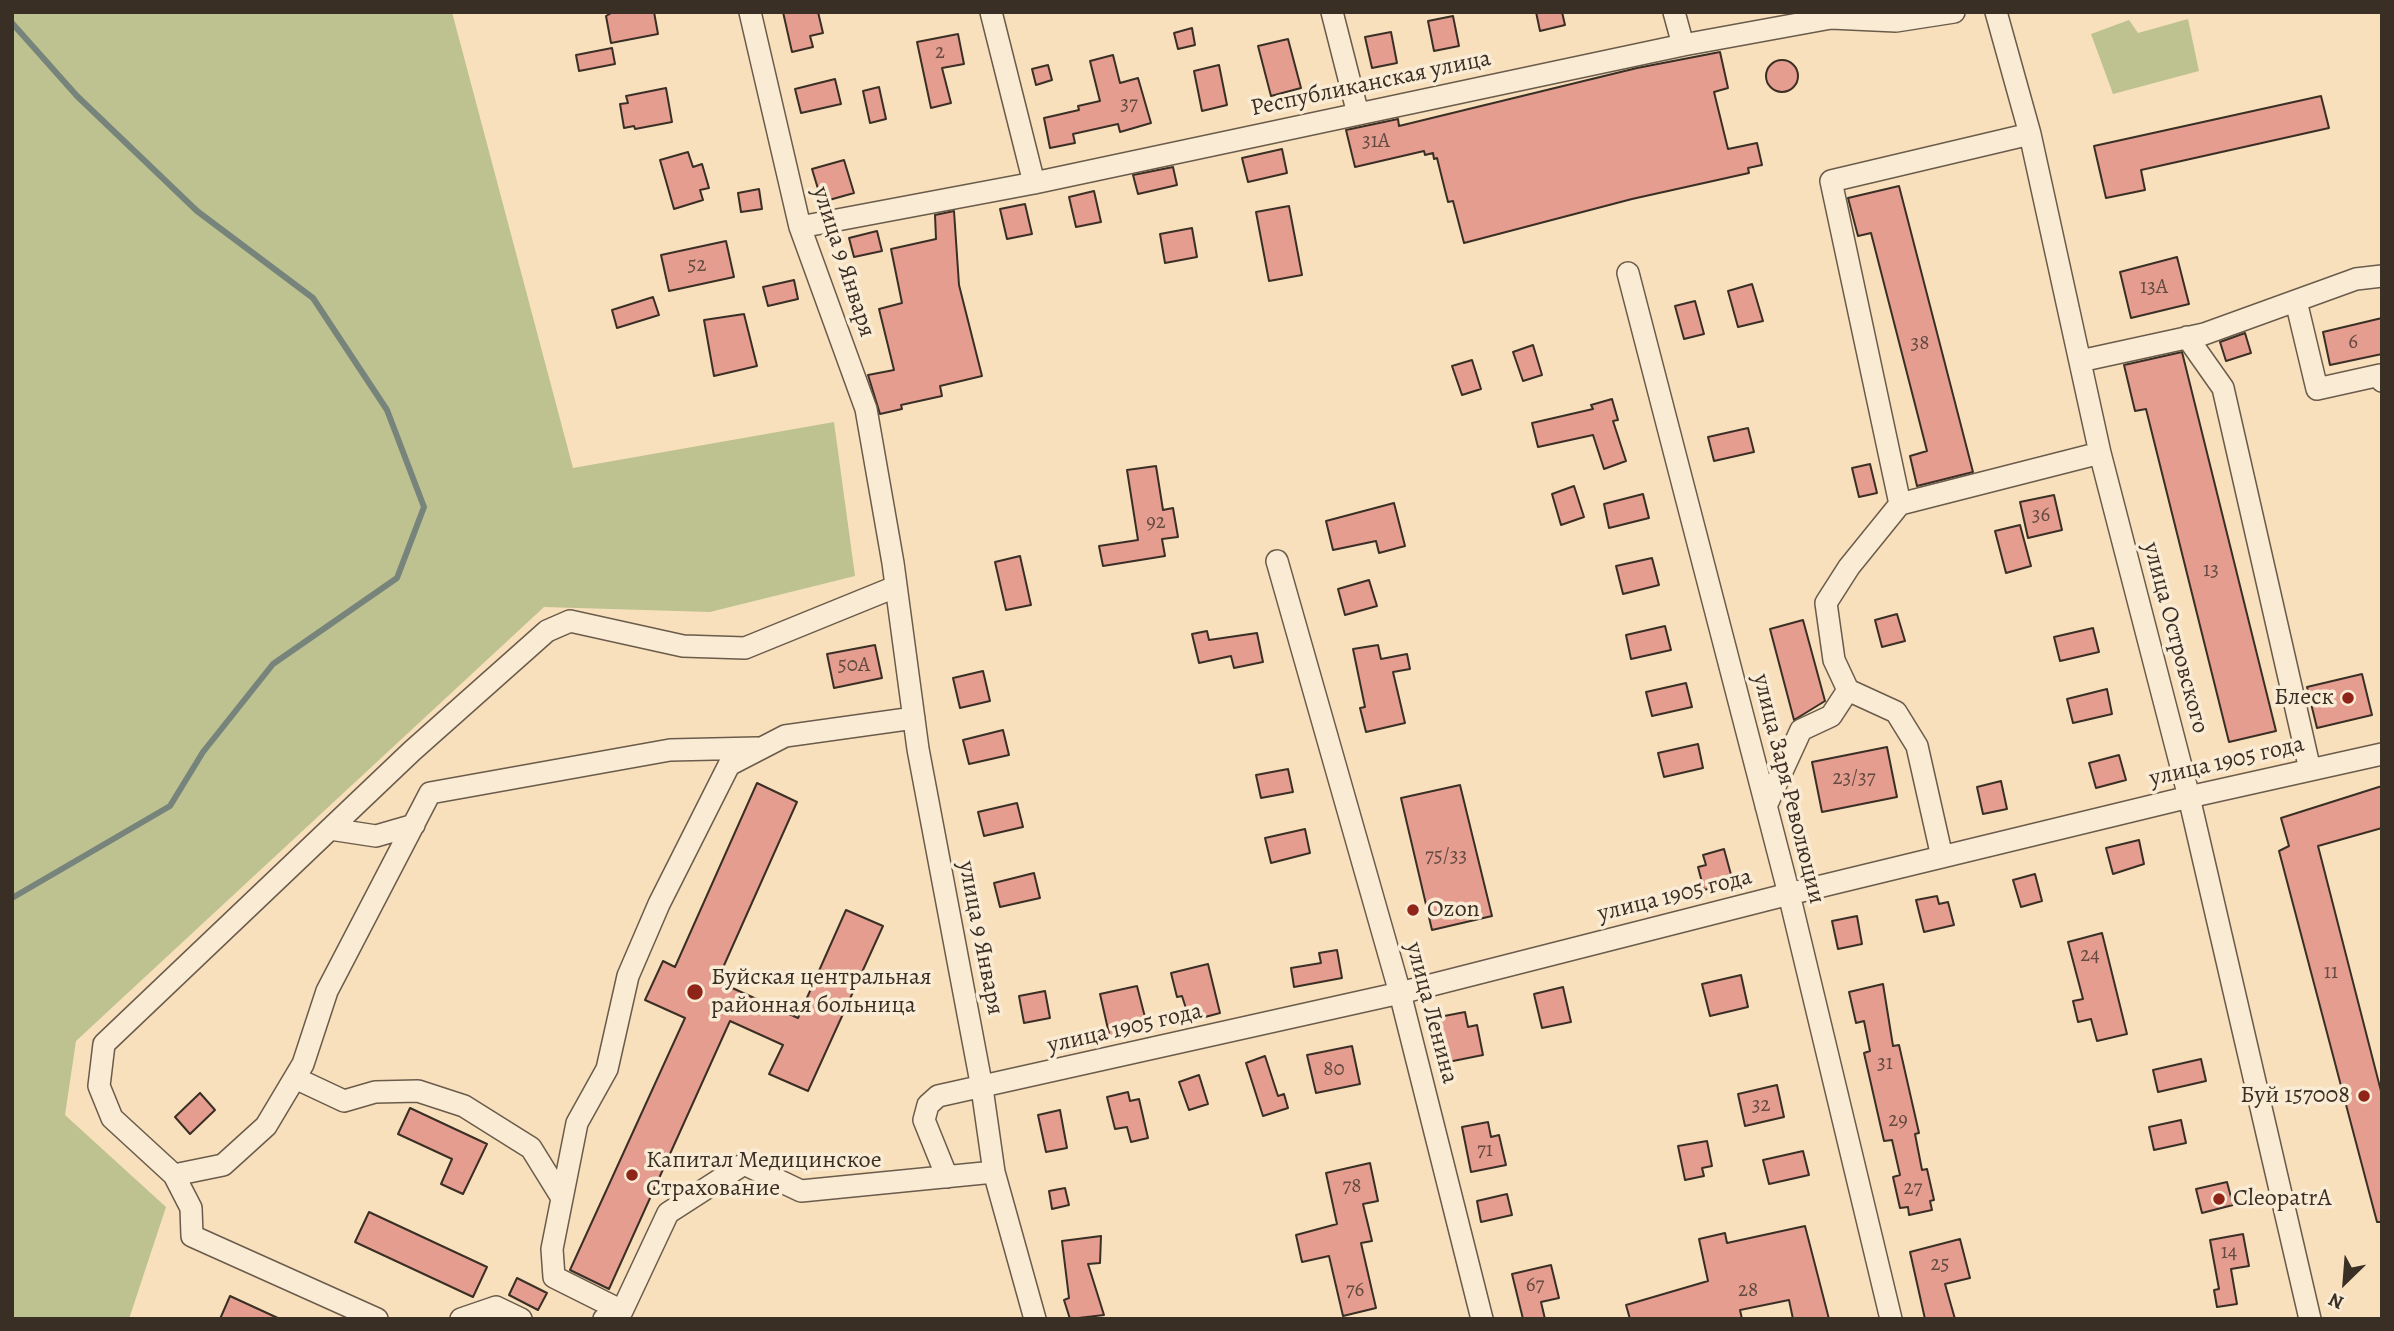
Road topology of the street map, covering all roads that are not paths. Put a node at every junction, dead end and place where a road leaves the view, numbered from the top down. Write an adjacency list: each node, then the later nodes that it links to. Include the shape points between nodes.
1 (750, 12): 11 (street, улица 9 Января)
2 (991, 12): 10 (street)
3 (1332, 12): 8 (street)
4 (1674, 12): 7 (street)
5 (1954, 12): 7 (street, Республиканская улица, via 1896,21 1831,18)
6 (1996, 12): 9 (street, улица Островского)
7 (1683, 45): 8 (street, Республиканская улица)
8 (1358, 114): 10 (street, Республиканская улица)
9 (2030, 134): 16 (street, улица Островского); 19 (street, via 1830,181)
10 (1034, 183): 11 (street, Республиканская улица)
11 (800, 227): 21 (street, улица 9 Января, via 866,409)
12 (1628, 273): 28 (street, улица Заря Революции)
13 (2382, 276): 14 (street, via 2356,279)
14 (2296, 301): 15 (street); 17 (street, via 2317,389 2380,375)
15 (2187, 337): 16 (street); 26 (street, via 2223,388)
16 (2080, 361): 18 (street, улица Островского)
17 (2382, 382)
18 (2100, 453): 19 (street); 27 (street, улица Островского)
19 (1900, 504): 22 (street, via 1826,603 1834,660)
20 (1277, 561): 33 (street, улица Ленина)
21 (895, 587): 23 (street, улица 9 Января); 30 (street, via 745,648 683,646 570,621 547,631)
22 (1848, 690): 28 (street, via 1831,716 1801,730); 31 (street, via 1896,712 1917,747)
23 (914, 718): 24 (street, via 785,736); 35 (street, улица 9 Января)
24 (763, 748): 29 (street, via 670,750 430,793); 39 (street, via 729,765 659,904 628,976 607,1069 577,1123)
25 (2382, 754): 26 (street, улица 1905 года)
26 (2310, 770): 27 (street, улица 1905 года)
27 (2189, 797): 31 (street, улица 1905 года); 47 (street, улица Островского)
28 (1766, 806): 32 (street, улица Заря Революции)
29 (414, 825): 30 (street, via 376,836); 34 (street, via 327,991)
30 (330, 829): 37 (street, via 104,1044 99,1086 112,1118)
31 (1942, 857): 32 (street, улица 1905 года)
32 (1789, 894): 33 (street, улица 1905 года); 46 (street, улица Заря Революции)
33 (1400, 993): 35 (street, улица 1905 года); 45 (street, улица Ленина)
34 (295, 1077): 37 (street, via 266,1126 223,1165); 39 (street, via 344,1101 374,1092 418,1091 464,1107 531,1148)
35 (982, 1088): 36 (street, улица 9 Января); 38 (street, улица 1905 года, via 938,1096 928,1105 924,1120)
36 (994, 1172): 38 (street); 44 (street, улица 9 Января)
37 (174, 1175): 41 (street, via 191,1208 192,1236)
38 (947, 1177): 40 (street, via 801,1191 744,1164 668,1213)
39 (562, 1198): 40 (street, via 551,1249 554,1277)
40 (613, 1315)
41 (377, 1319)
42 (461, 1319): 43 (street, via 496,1307)
43 (521, 1319)
44 (1035, 1319)
45 (1482, 1319)
46 (1891, 1319)
47 (2310, 1319)

